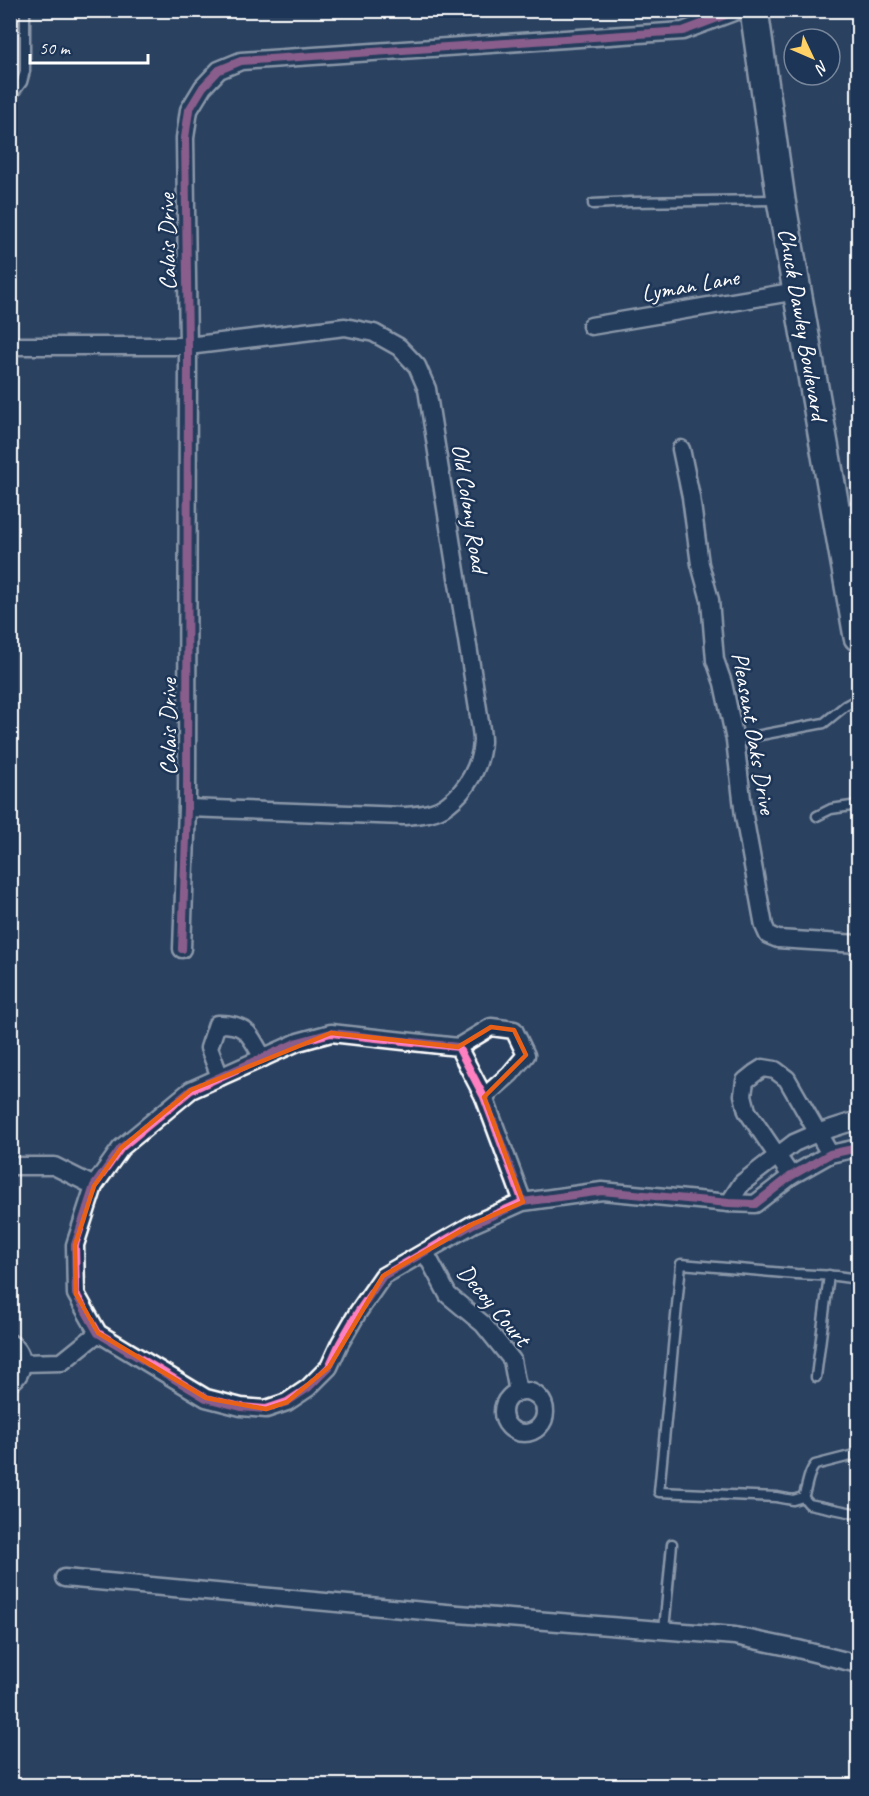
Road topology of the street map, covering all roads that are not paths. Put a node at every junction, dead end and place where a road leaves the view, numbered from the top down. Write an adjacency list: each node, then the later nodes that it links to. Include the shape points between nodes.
1 (25, 10): 4 (lane, via 25,71)
2 (739, 10): 10 (street, Calais Drive, via 683,31 241,61 219,70 189,110 184,138)
3 (754, 10): 5 (main road, Chuck Dawley Boulevard)
4 (10, 98)
5 (781, 200): 6 (lane); 7 (main road, Chuck Dawley Boulevard)
6 (593, 204)
7 (797, 291): 8 (street, Lyman Lane); 12 (main road, Chuck Dawley Boulevard)
8 (591, 326)
9 (10, 346): 10 (street, Old Colony Road)
10 (188, 346): 17 (street, Calais Drive); 17 (street, Old Colony Road, via 345,327 374,333 399,347 417,366 426,389 482,740 478,765 464,788 447,806 425,814)
11 (681, 449): 15 (street, Pleasant Oaks Drive, via 700,564 710,600 716,660)
12 (847, 509): 13 (main road, Chuck Dawley Boulevard)
13 (858, 627)
14 (858, 699): 15 (lane, via 824,723)
15 (735, 740): 19 (street, Pleasant Oaks Drive, via 744,816 768,935)
16 (858, 805): 18 (lane, via 831,809)
17 (187, 808): 20 (street, Calais Drive)
18 (817, 816)
19 (858, 944)
20 (182, 949)
21 (458, 1047): 22 (street, via 331,1033); 24 (street); 24 (street, via 491,1027 514,1030 526,1055)
22 (263, 1058): 23 (street); 23 (street, via 249,1034 234,1023 217,1024 209,1048)
23 (220, 1077): 32 (street, via 190,1090 152,1120 121,1148)
24 (484, 1097): 33 (street)
25 (858, 1120): 26 (street)
26 (816, 1133): 28 (street); 29 (street); 29 (street, via 787,1079 775,1070 764,1068 755,1073 746,1081 743,1095 747,1111)
27 (858, 1148): 28 (street)
28 (830, 1154): 31 (street)
29 (777, 1155): 31 (street); 34 (street, via 741,1183)
30 (10, 1166): 32 (street, via 54,1166)
31 (791, 1176): 34 (street, via 755,1204)
32 (94, 1186): 38 (street, via 75,1245 76,1293)
33 (523, 1202): 34 (street, via 602,1191); 35 (street)
34 (729, 1203)
35 (424, 1251): 38 (street, via 383,1276 352,1322 329,1367 308,1388 287,1402 266,1409 206,1398); 43 (street, Decoy Court, via 448,1294 483,1324 512,1360)
36 (829, 1275): 37 (lane); 41 (lane); 45 (lane, via 681,1264 659,1492 792,1500)
37 (858, 1279)
38 (98, 1333): 40 (street, via 62,1362)
39 (10, 1343): 40 (street, via 21,1354)
40 (22, 1363): 42 (street, via 21,1372)
41 (816, 1377)
42 (10, 1383)
43 (518, 1392)
44 (858, 1454): 45 (lane, via 815,1465)
45 (803, 1497): 46 (lane, via 809,1504)
46 (858, 1514)
47 (672, 1544): 49 (lane)
48 (64, 1578): 49 (street)
49 (664, 1630): 50 (street, via 735,1636)
50 (858, 1664)

